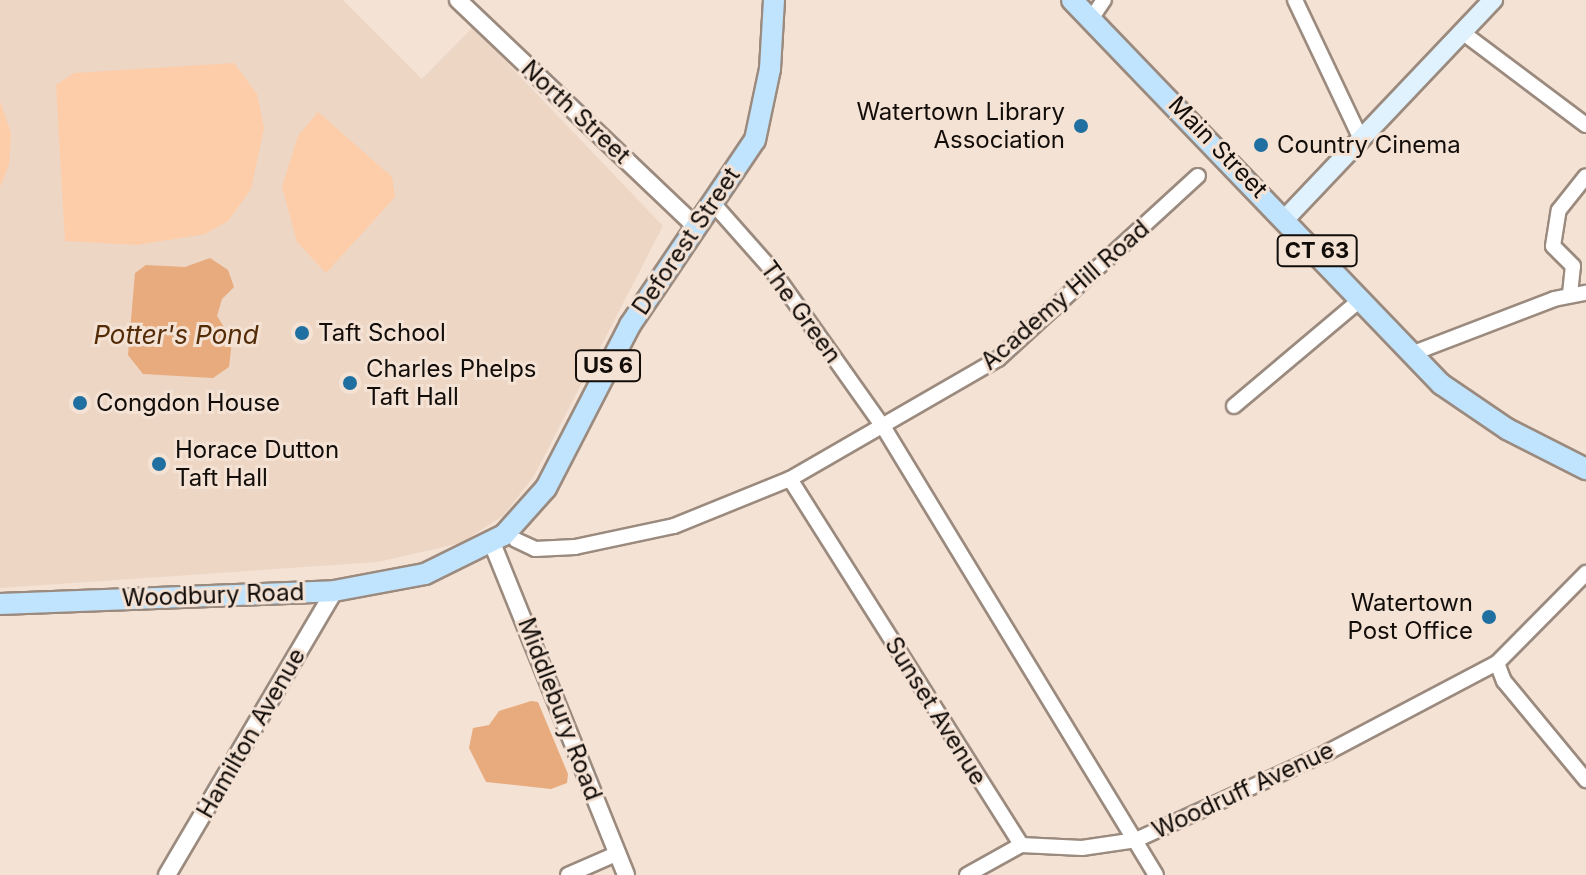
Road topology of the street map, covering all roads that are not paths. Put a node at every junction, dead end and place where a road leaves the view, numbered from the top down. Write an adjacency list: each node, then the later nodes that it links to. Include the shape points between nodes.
1 (458, 0): 15 (street, North Street)
2 (774, 0): 13 (main road, Deforest Street / US 6, via 770,69 755,140)
3 (1072, 0): 7 (main road, Main Street / CT 63)
4 (1104, 0): 7 (street)
5 (1295, 0): 10 (street)
6 (1493, 0): 8 (main road)
7 (1091, 19): 14 (main road, Main Street / CT 63)
8 (1462, 32): 9 (street); 10 (main road)
9 (1586, 125)
10 (1361, 139): 14 (main road)
11 (1198, 176): 22 (street, Academy Hill Road, via 998,359)
12 (1586, 176): 16 (street, via 1559,210 1553,246)
13 (711, 201): 15 (main road, Deforest Street / US 6); 22 (street, The Green, via 772,270)
14 (1286, 218): 19 (main road, Main Street / CT 63)
15 (694, 225): 25 (main road, Deforest Street / US 6, via 630,325)
16 (1580, 262): 18 (street)
17 (1586, 293): 18 (street)
18 (1570, 294): 20 (street)
19 (1361, 299): 20 (main road, Main Street / CT 63); 21 (street)
20 (1411, 354): 23 (main road, Main Street / CT 63, via 1461,400)
21 (1234, 406)
22 (884, 428): 24 (street); 33 (street, Woodruff Avenue)
23 (1586, 469)
24 (790, 479): 26 (street, via 674,526 535,549); 34 (street, Sunset Avenue)
25 (530, 511): 26 (main road, Woodbury Road / US 6, via 529,523); 27 (main road, Woodbury Road / US 6)
26 (516, 540): 27 (main road, Woodbury Road / US 6)
27 (495, 549): 29 (main road, Woodbury Road / US 6, via 425,574); 35 (street, Middlebury Road)
28 (1586, 573): 31 (street, Woodruff Avenue)
29 (334, 591): 30 (main road, Woodbury Road / US 6); 36 (street, Hamilton Avenue)
30 (0, 604)
31 (1497, 663): 32 (street, via 1504,681); 33 (street, Woodruff Avenue, via 1328,752)
32 (1586, 780)
33 (1136, 840): 34 (street, via 1082,848); 40 (street)
34 (1021, 845): 39 (street)
35 (616, 854): 37 (street); 38 (street, Middlebury Road)
36 (167, 875)
37 (568, 875)
38 (626, 875)
39 (967, 875)
40 (1156, 875)

